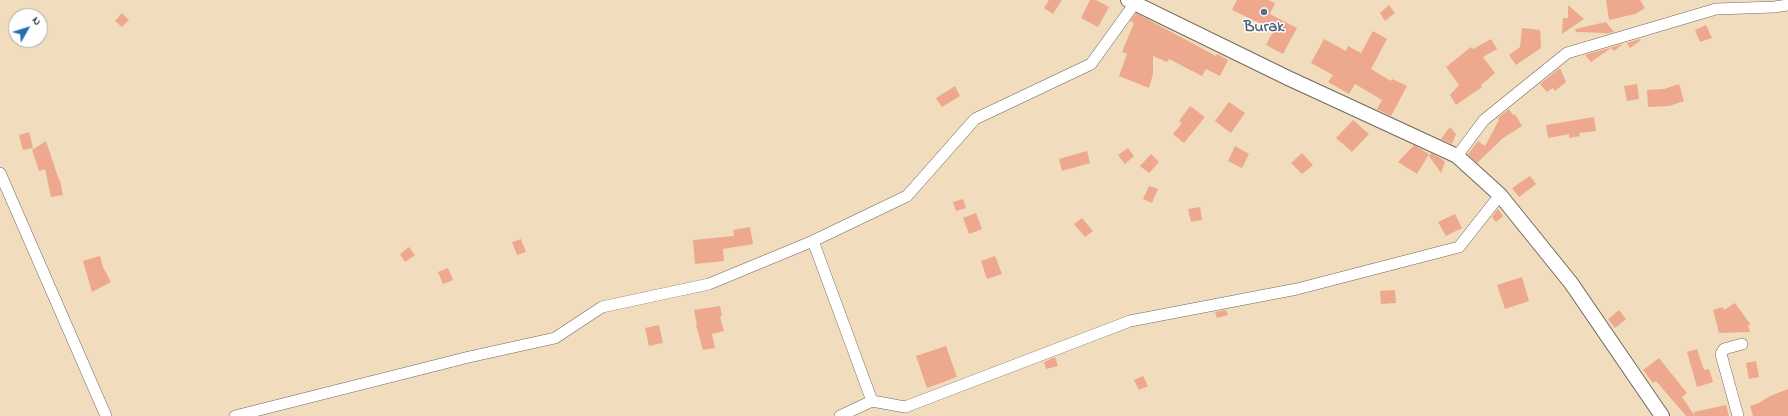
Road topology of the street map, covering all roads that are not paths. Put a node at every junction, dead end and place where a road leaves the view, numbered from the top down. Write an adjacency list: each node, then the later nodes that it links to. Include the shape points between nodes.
1 (1131, 2): 3 (street); 6 (street, via 1091,64 974,119 907,196)
2 (1788, 4): 3 (street, via 1774,7 1716,9 1567,53 1484,120)
3 (1457, 156): 5 (street)
4 (0, 173): 9 (street)
5 (1500, 195): 8 (street, via 1458,247 1297,288 1130,321 905,407); 12 (street, via 1571,284)
6 (813, 240): 8 (street); 10 (street, via 709,284 602,307 555,338)
7 (1742, 344): 13 (street, via 1724,349 1721,354)
8 (872, 401): 11 (street)
9 (106, 416)
10 (235, 416)
11 (840, 416)
12 (1662, 416)
13 (1738, 416)

